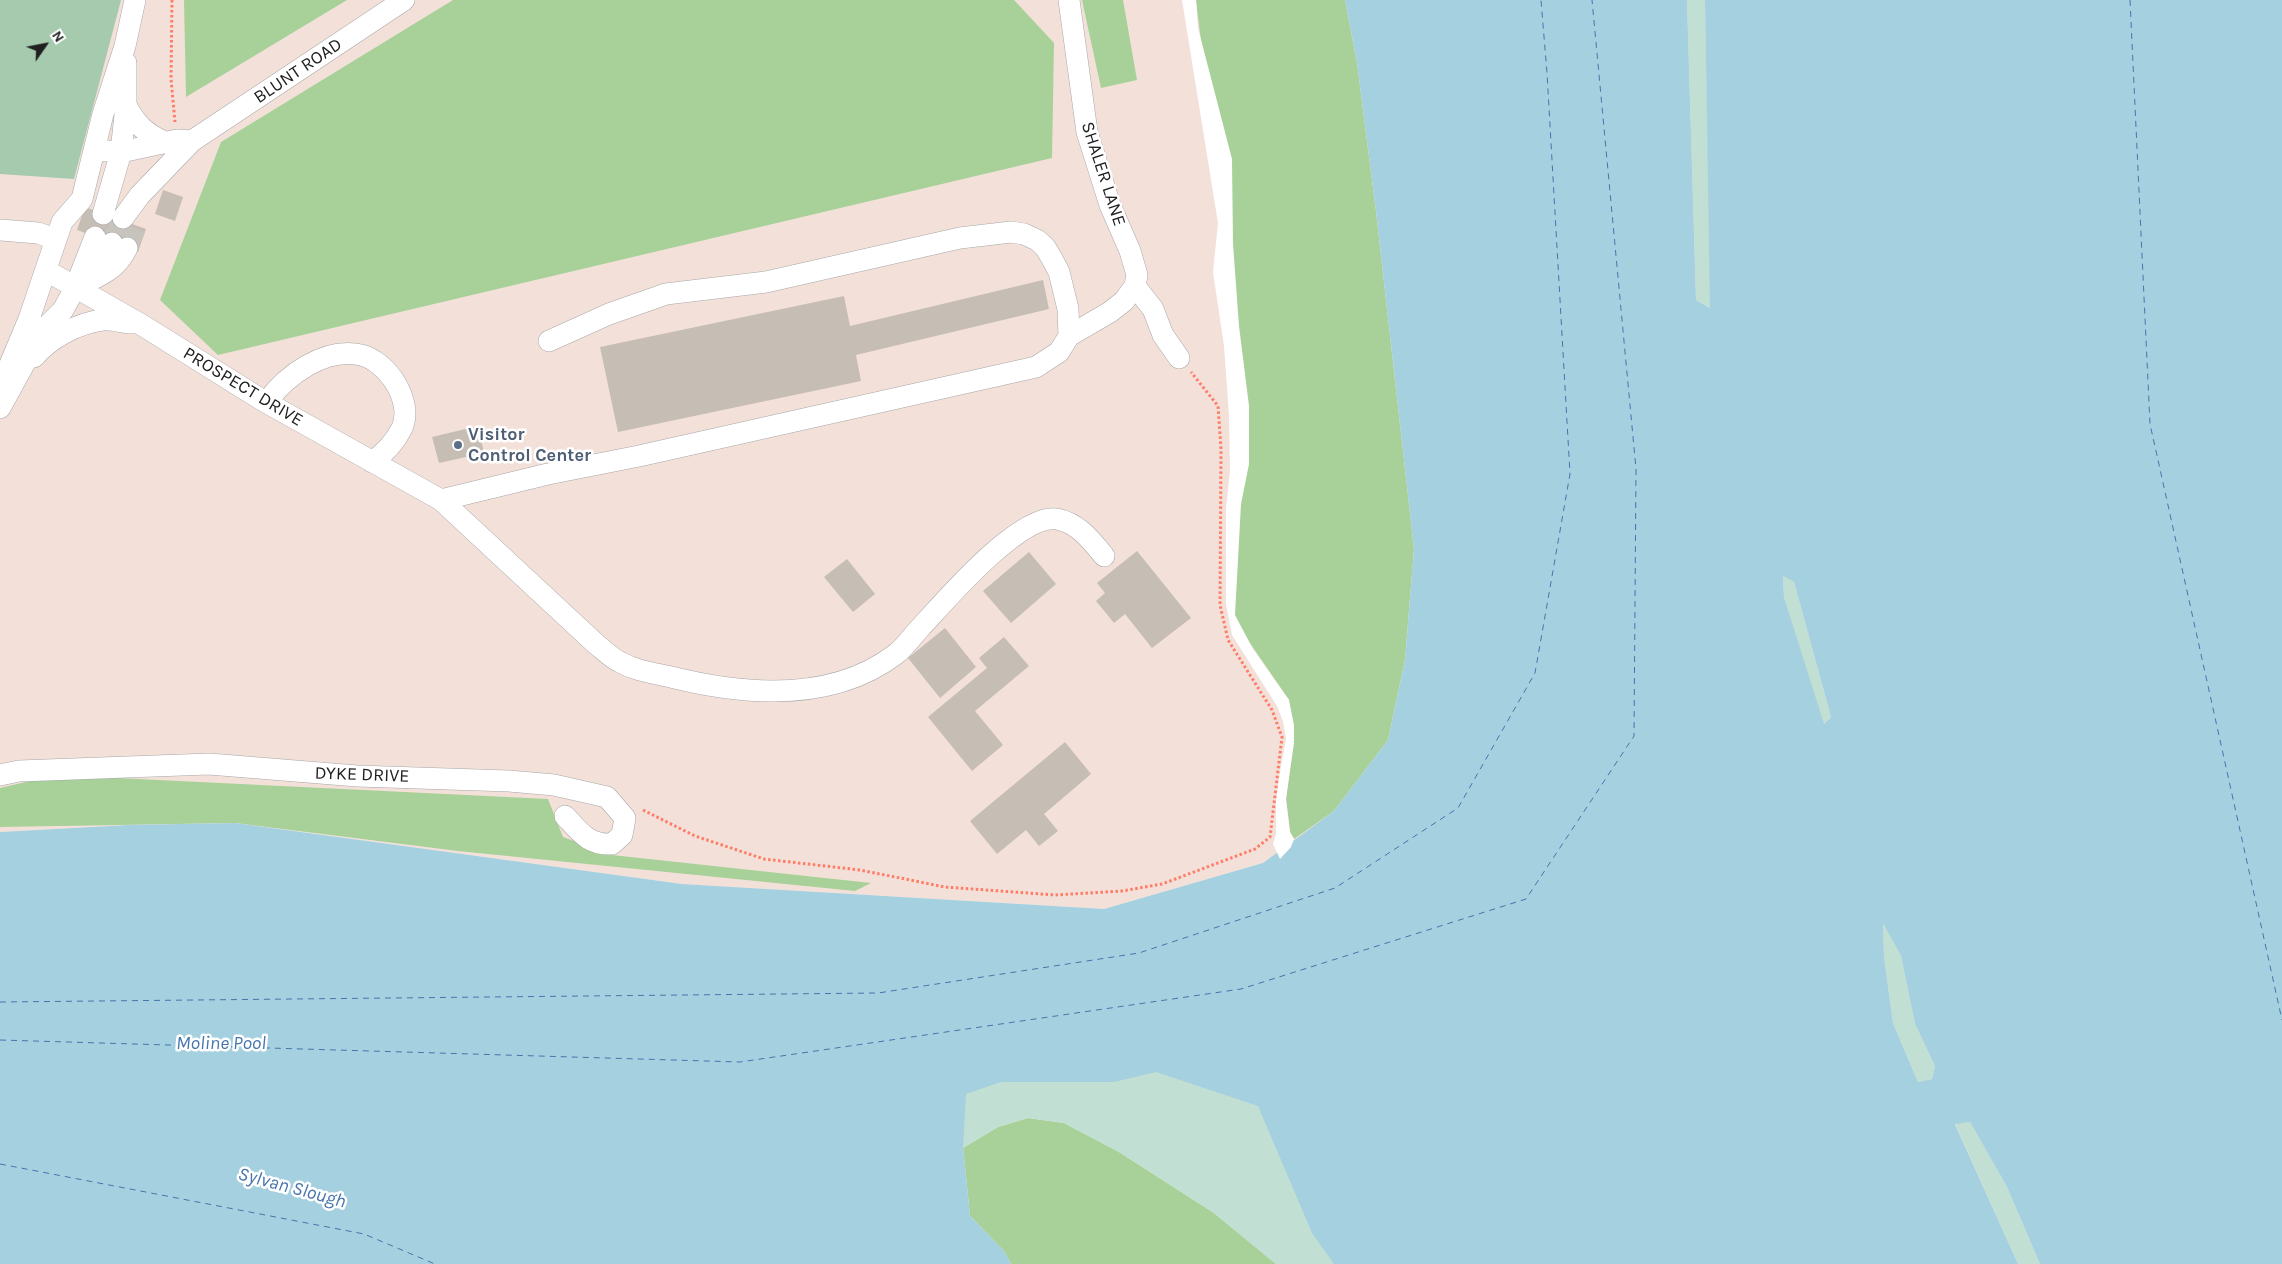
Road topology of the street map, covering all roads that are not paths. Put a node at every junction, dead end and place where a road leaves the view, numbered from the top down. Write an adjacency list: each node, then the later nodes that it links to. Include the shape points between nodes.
1 (136, 0): 4 (street)
2 (404, 0): 6 (street, BLUNT ROAD)
3 (1069, 0): 12 (street, SHALER LANE, via 1087,132 1110,205 1135,265)
4 (125, 46): 5 (street); 7 (street)
5 (126, 105): 6 (street, via 139,127 149,136); 8 (street)
6 (178, 141): 8 (street, BLUNT ROAD); 8 (street, BLUNT ROAD, via 155,179 121,220)
7 (94, 150): 8 (street, BLUNT ROAD); 10 (street, via 82,199 62,222)
8 (121, 152)
9 (0, 230): 10 (street, via 38,233)
10 (55, 239): 11 (street)
11 (47, 271): 13 (street, PROSPECT DRIVE); 19 (street)
12 (1135, 286): 15 (street, via 1110,312); 17 (street, via 1153,309 1164,336)
13 (75, 288): 13 (street, via 111,242 121,260 112,269); 14 (street, PROSPECT DRIVE); 18 (street, via 63,310 43,332)
14 (142, 325): 18 (street, via 104,320 70,330 36,354); 20 (street, PROSPECT DRIVE)
15 (1069, 336): 16 (street, via 1068,309 1059,272 1051,257 1037,240 1011,232 960,238 766,282 666,294 609,314); 23 (street, via 1059,352 1036,367)
16 (549, 341)
17 (1179, 358)
18 (18, 376): 21 (street)
19 (0, 388)
20 (267, 402): 22 (street, PROSPECT DRIVE); 22 (street, via 292,376 327,357 342,353 362,355 376,363 396,384 404,413 403,427 386,452)
21 (0, 408)
22 (372, 462): 23 (street, PROSPECT DRIVE)
23 (441, 500): 24 (street, PROSPECT DRIVE, via 619,662 638,670 704,685 754,691 816,688 862,674 897,654 967,577 1028,526 1056,519 1078,528)
24 (1104, 556)
25 (0, 774): 26 (street, DYKE DRIVE, via 209,764 357,776 554,784 607,797 625,818 622,835 612,844 600,845 585,838)
26 (565, 816)

